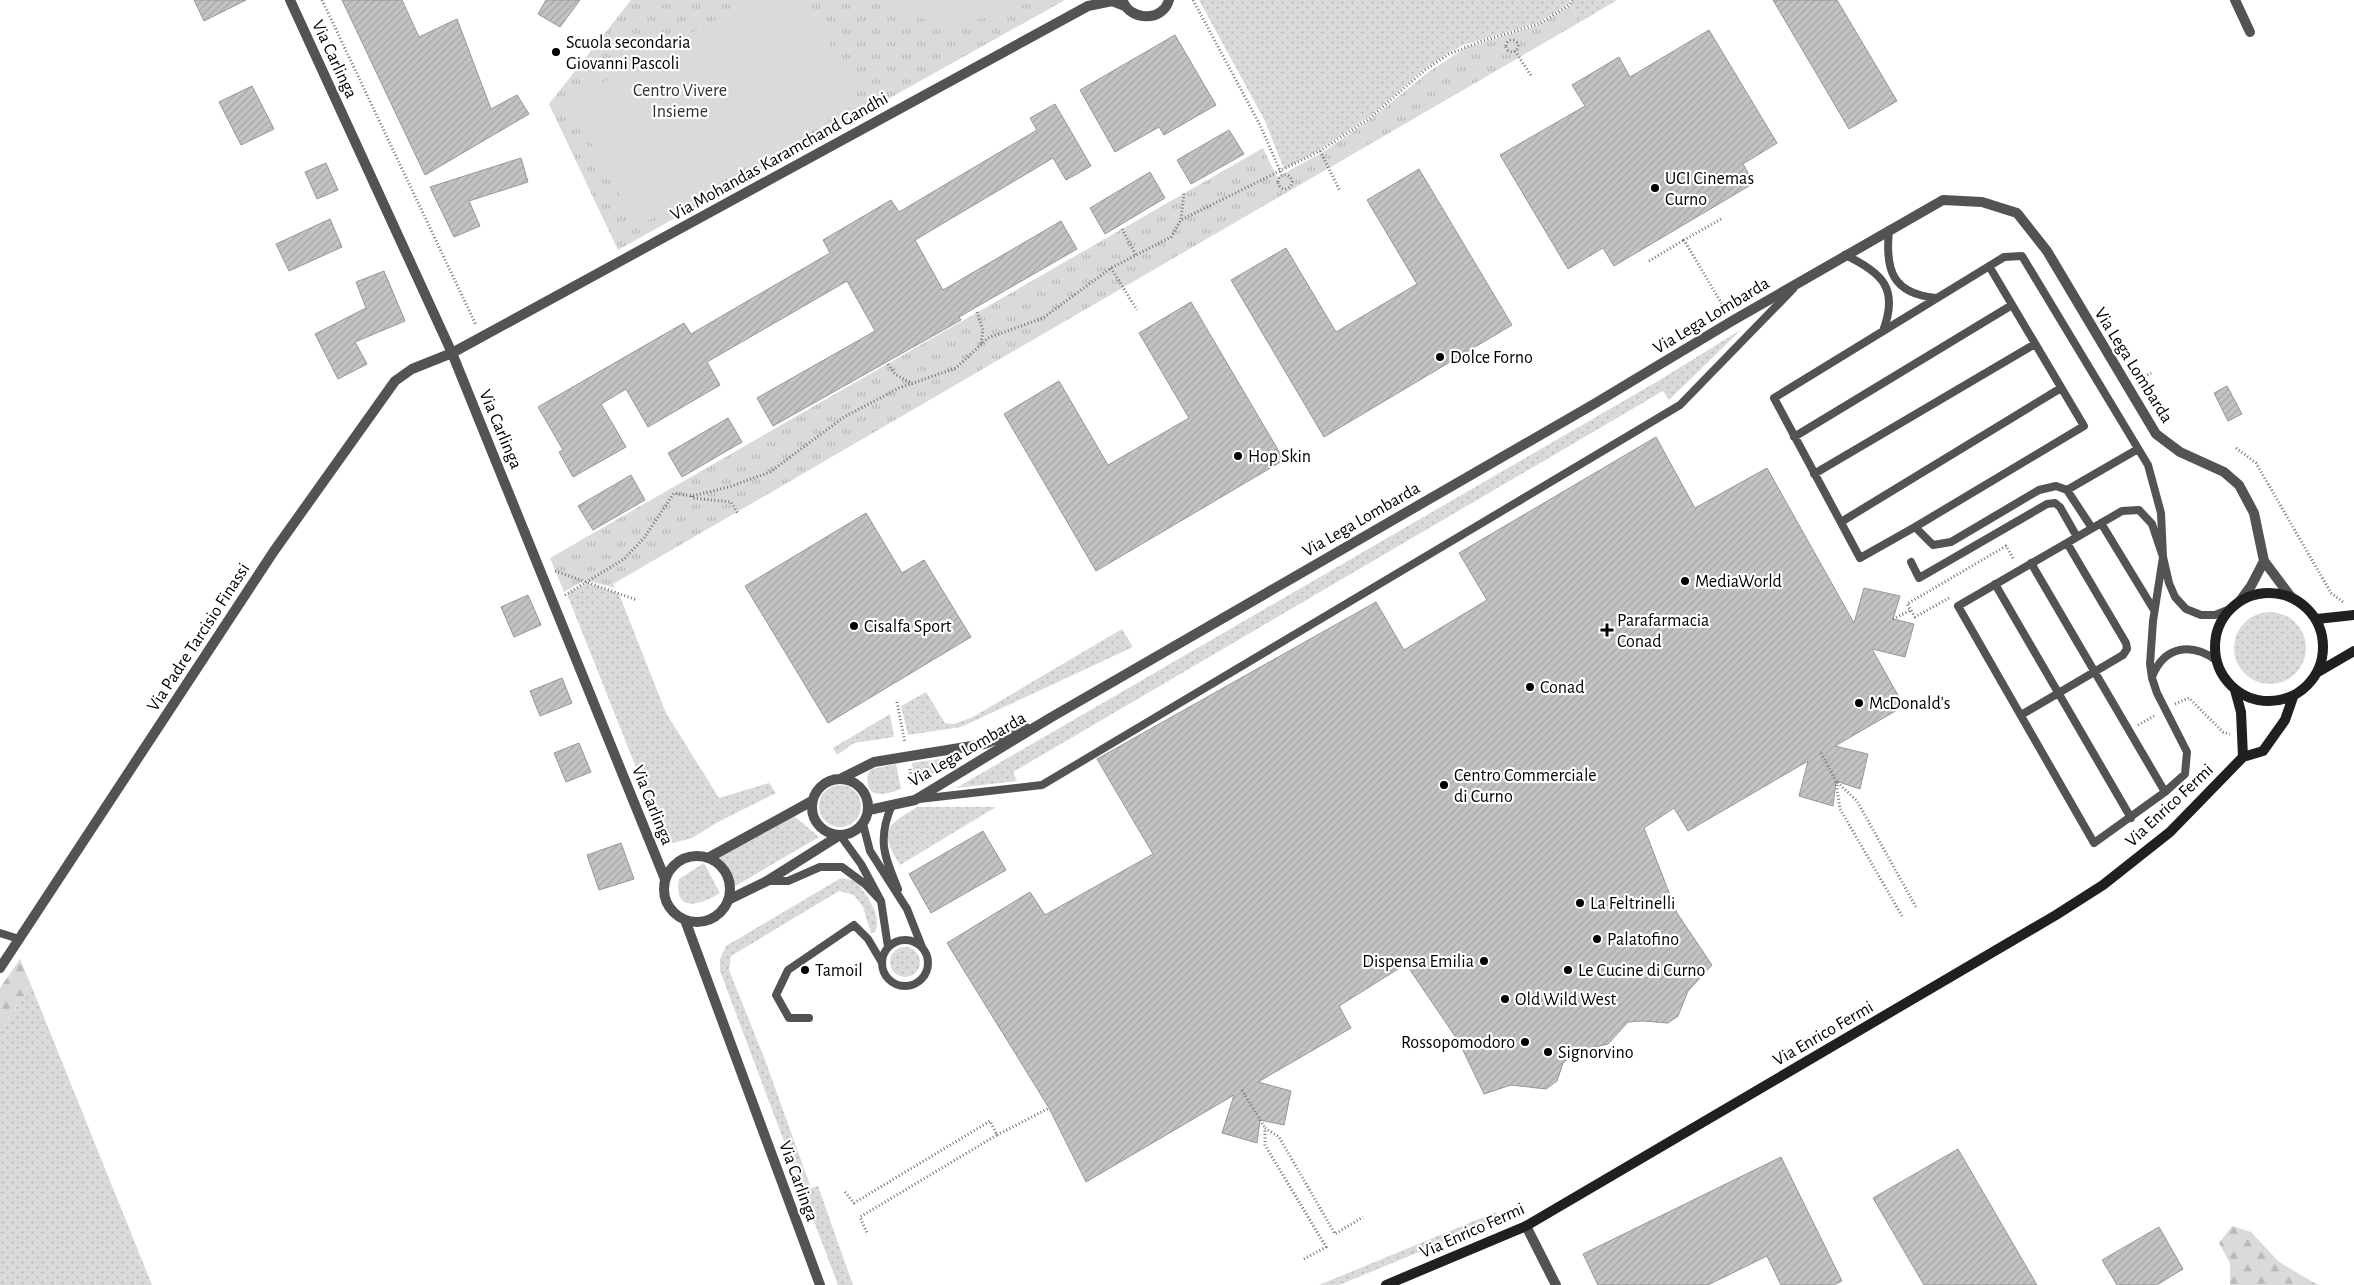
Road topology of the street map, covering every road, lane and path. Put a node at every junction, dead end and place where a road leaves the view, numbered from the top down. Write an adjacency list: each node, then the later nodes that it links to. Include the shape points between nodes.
1 (290, 0): 38 (street, Via Carlinga)
2 (322, 0): 35 (path)
3 (1169, 0): 8 (street, Via Mohandas Karamchand Gandhi, via 1157,14 1144,17 1132,13)
4 (1193, 0): 15 (path, via 1260,125)
5 (1572, 0): 10 (path, via 1539,24)
6 (2235, 0): 9 (street)
7 (1091, 3): 8 (street, Via Mohandas Karamchand Gandhi); 35 (street, Via Mohandas Karamchand Gandhi)
8 (1124, 3)
9 (2250, 32)
10 (1507, 33): 11 (path); 14 (path, via 1449,54 1425,70 1370,118)
11 (1510, 40): 12 (path, via 1518,43); 12 (path, via 1507,48 1511,52)
12 (1516, 51): 13 (path)
13 (1532, 77)
14 (1320, 151): 15 (path); 16 (path)
15 (1281, 174): 15 (path, via 1279,186 1290,188 1291,177); 19 (path)
16 (1340, 191)
17 (1184, 193): 19 (path)
18 (1721, 219): 22 (path)
19 (1181, 220): 23 (path, via 1171,237)
20 (1122, 229): 23 (path)
21 (1889, 230): 24 (street, Via Lega Lombarda); 29 (lane, via 1887,260 1893,276 1904,289 1920,297); 56 (street, Via Lega Lombarda, via 1943,200 1982,202 2017,213 2047,251 2156,434 2180,452 2224,472 2240,485 2254,513)
22 (1684, 240): 25 (path); 33 (path)
23 (1136, 255): 27 (path)
24 (1845, 255): 28 (street, Via Lega Lombarda); 34 (lane, via 1872,269 1883,282 1889,298 1889,315)
25 (1649, 261)
26 (1989, 266): 29 (lane); 30 (lane); 44 (lane, via 2004,256 2022,256)
27 (1111, 268): 31 (path); 37 (path, via 1043,318 988,338)
28 (1801, 280): 33 (street, Via Lega Lombarda); 93 (lane, via 1680,405 1042,785)
29 (1937, 298): 34 (lane)
30 (2012, 305): 36 (lane); 42 (lane)
31 (1137, 310)
32 (977, 312): 37 (path, via 983,330)
33 (1732, 321): 85 (street, Via Lega Lombarda)
34 (1883, 331): 42 (lane, via 1774,398)
35 (482, 337): 38 (street, Via Mohandas Karamchand Gandhi)
36 (2035, 344): 41 (lane); 45 (lane)
37 (981, 345): 40 (path, via 956,368)
38 (452, 353): 65 (street, Via Carlinga); 110 (street, Via Padre Tarcisio Finassi, via 412,369 395,381 274,551)
39 (888, 364): 40 (path, via 895,374)
40 (913, 384): 47 (path, via 844,417 770,472)
41 (2061, 388): 49 (lane); 51 (lane, via 2084,426)
42 (1794, 437): 45 (lane)
43 (2236, 448): 67 (path, via 2256,463 2331,593 2343,602)
44 (2138, 449): 46 (lane); 55 (lane, via 2148,466 2158,498 2162,520)
45 (1814, 474): 49 (lane)
46 (2067, 490): 51 (lane, via 2056,486 2039,490 1951,542 1933,545); 52 (lane)
47 (692, 498): 48 (path, via 731,502); 61 (path, via 674,493 644,538 624,559)
48 (738, 514)
49 (1841, 522): 51 (lane, via 1860,558)
50 (2101, 523): 52 (lane); 55 (lane, via 2122,511 2139,510 2152,524); 71 (lane)
51 (1915, 527)
52 (2092, 528): 53 (lane)
53 (2077, 537): 54 (lane); 57 (lane, via 2060,507 2055,503 2047,504 1919,578)
54 (2067, 543): 58 (lane); 77 (lane, via 2126,643 2123,655)
55 (2162, 558): 69 (lane, via 2168,583 2186,608 2200,615 2215,615); 71 (lane)
56 (2264, 561): 64 (street, Via Lega Lombarda); 68 (street)
57 (1911, 562)
58 (2031, 563): 62 (lane); 77 (lane)
59 (2006, 564): 70 (path, via 2014,559 2006,546 1907,604)
60 (552, 569): 61 (path)
61 (587, 583): 65 (path); 66 (path)
62 (1995, 584): 81 (lane); 84 (lane, via 1958,606)
63 (1955, 594): 70 (path, via 1915,617)
64 (2291, 597): 68 (street, via 2274,593 2256,594); 74 (street)
65 (552, 600): 101 (street, Via Carlinga)
66 (637, 600)
67 (2348, 601)
68 (2240, 602): 69 (street)
69 (2230, 609): 76 (street, via 2220,624 2215,642)
70 (1911, 610): 73 (path)
71 (2154, 610): 79 (lane)
72 (2354, 615): 74 (street)
73 (1893, 619)
74 (2316, 619): 78 (street, via 2323,636 2324,654)
75 (2354, 651): 78 (street)
76 (2216, 660): 79 (lane, via 2205,652 2178,650 2161,661); 80 (street, via 2223,677)
77 (2095, 672): 81 (lane); 86 (lane)
78 (2318, 672): 82 (street, via 2303,691)
79 (2152, 678): 83 (lane)
80 (2235, 690): 82 (street, via 2253,700 2273,702); 87 (street, via 2241,712)
81 (2058, 693): 84 (lane); 97 (lane)
82 (2293, 697): 89 (street, Via Enrico Fermi, via 2284,720 2264,751)
83 (2165, 709): 86 (path); 87 (path, via 2189,698 2223,732); 92 (lane, via 2187,752 2185,774)
84 (2021, 715): 97 (lane, via 2094,843)
85 (1050, 718): 90 (street, Via Lega Lombarda, via 984,744 874,762); 93 (street, Via Lega Lombarda)
86 (2129, 730): 92 (lane)
87 (2241, 737): 89 (street)
88 (1821, 753): 91 (path)
89 (2242, 757): 122 (street, Via Enrico Fermi, via 2170,832 2103,885)
90 (842, 778): 94 (street, Via Lega Lombarda, via 820,787); 96 (street, via 859,785 868,801)
91 (1836, 782): 105 (path, via 1857,801); 107 (path, via 1840,809)
92 (2165, 792): 97 (lane)
93 (915, 800): 95 (street, Via Lega Lombarda)
94 (812, 801): 99 (street, via 818,825); 100 (street, Via Lega Lombarda)
95 (892, 805): 96 (street, Via Lega Lombarda); 106 (lane, via 884,824 884,856)
96 (868, 810): 98 (street)
97 (2131, 818)
98 (863, 824): 99 (street, via 857,830); 106 (lane, via 870,851)
99 (840, 835): 102 (street); 104 (lane)
100 (708, 858): 101 (street, Via Carlinga, via 698,856 682,860 670,870); 103 (street, via 717,863 726,875 730,889)
101 (666, 879): 108 (street, Via Carlinga, via 664,889 669,908)
102 (767, 881): 103 (street); 104 (lane, via 788,880 820,867 842,867)
103 (728, 900): 108 (street, via 724,909 706,921)
104 (882, 901): 111 (lane)
105 (1916, 908)
106 (906, 909): 112 (lane)
107 (1902, 916)
108 (685, 920): 125 (street, Via Carlinga)
109 (0, 933): 110 (lane)
110 (19, 939): 114 (street, Via Padre Tarcisio Finassi)
111 (888, 947): 112 (lane, via 898,941 911,941); 113 (lane)
112 (922, 947): 113 (lane, via 928,958 927,970 921,981 910,986 897,986 885,976)
113 (881, 961): 115 (lane, via 854,924 788,970 776,995 789,1018)
114 (0, 968)
115 (809, 1018)
116 (1242, 1090): 118 (path)
117 (1049, 1108): 119 (path)
118 (1265, 1128): 121 (path, via 1279,1137 1335,1234); 124 (path, via 1265,1145 1326,1247)
119 (997, 1134): 120 (path, via 990,1121 854,1203); 123 (path, via 860,1217)
120 (845, 1192)
121 (1363, 1217)
122 (1526, 1226): 126 (street, Via Enrico Fermi); 127 (street)
123 (867, 1233)
124 (1304, 1258)
125 (820, 1285)
126 (1386, 1285)
127 (1556, 1285)

